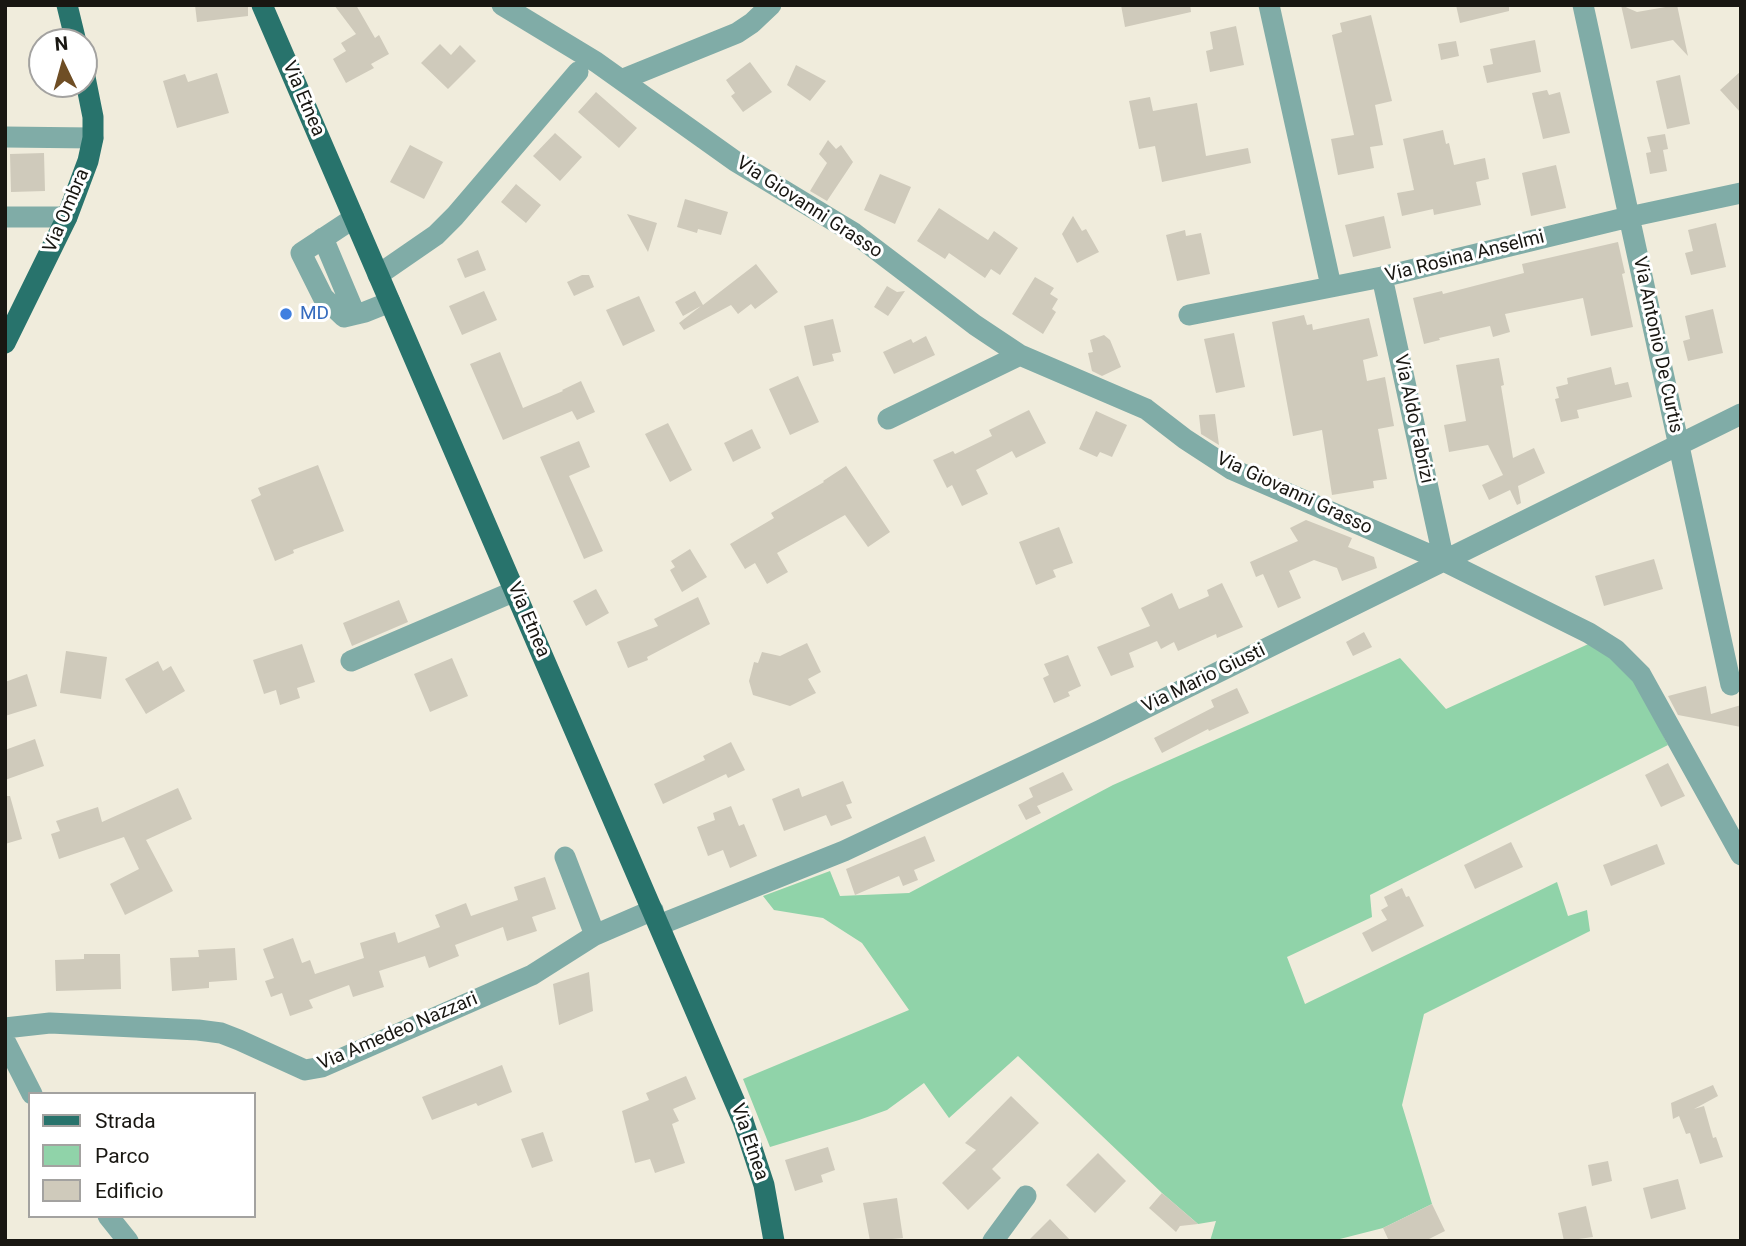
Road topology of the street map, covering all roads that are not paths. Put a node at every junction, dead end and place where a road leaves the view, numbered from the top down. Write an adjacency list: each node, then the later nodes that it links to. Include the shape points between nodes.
1 (67, 5): 8 (main road)
2 (262, 5): 18 (main road, Via Etnea)
3 (502, 5): 10 (street, Via Giovanni Grasso)
4 (771, 5): 7 (street)
5 (1269, 5): 21 (street)
6 (1583, 5): 17 (street, Via Antonio De Curtis)
7 (749, 14): 10 (street, via 737,33)
8 (73, 28)
9 (578, 72): 19 (street, via 455,216 436,235)
10 (621, 80): 25 (street, Via Giovanni Grasso, via 735,161 854,233)
11 (90, 98): 13 (main road, Via Ombra)
12 (5, 136): 13 (street)
13 (93, 138): 16 (main road, Via Ombra)
14 (1741, 193): 17 (street, Via Rosina Anselmi)
15 (5, 217): 16 (street)
16 (67, 217): 24 (main road, Via Ombra)
17 (1629, 217): 20 (street, Via Rosina Anselmi); 28 (street, Via Antonio De Curtis)
18 (354, 218): 19 (main road, Via Etnea); 22 (street, via 323,238 355,314)
19 (378, 275): 22 (main road, Via Etnea)
20 (1382, 277): 21 (street, Via Rosina Anselmi); 29 (street, Via Aldo Fabrizi)
21 (1331, 286): 23 (street, Via Rosina Anselmi)
22 (390, 302): 30 (main road, Via Etnea)
23 (1189, 315)
24 (5, 343)
25 (1020, 355): 27 (street); 29 (street, Via Giovanni Grasso, via 1146,409 1231,469)
26 (1741, 414): 28 (street, Via Mario Giusti)
27 (888, 419)
28 (1679, 444): 29 (street, Via Mario Giusti); 32 (street, Via Antonio De Curtis)
29 (1444, 561): 33 (street, Via Giovanni Grasso, via 1589,633 1641,674); 35 (street, Via Mario Giusti, via 845,851)
30 (515, 591): 31 (street); 35 (main road, Via Etnea)
31 (351, 661)
32 (1731, 685)
33 (1741, 855)
34 (565, 856): 36 (street)
35 (656, 918): 36 (street, Via Amedeo Nazzari); 43 (main road, Via Etnea, via 755,1151)
36 (595, 935): 37 (street, Via Amedeo Nazzari, via 532,975 322,1067 305,1070 221,1033 50,1023)
37 (5, 1028)
38 (5, 1041): 39 (street)
39 (31, 1092)
40 (1026, 1196): 44 (street)
41 (110, 1218): 42 (street)
42 (128, 1241)
43 (774, 1241)
44 (993, 1241)

